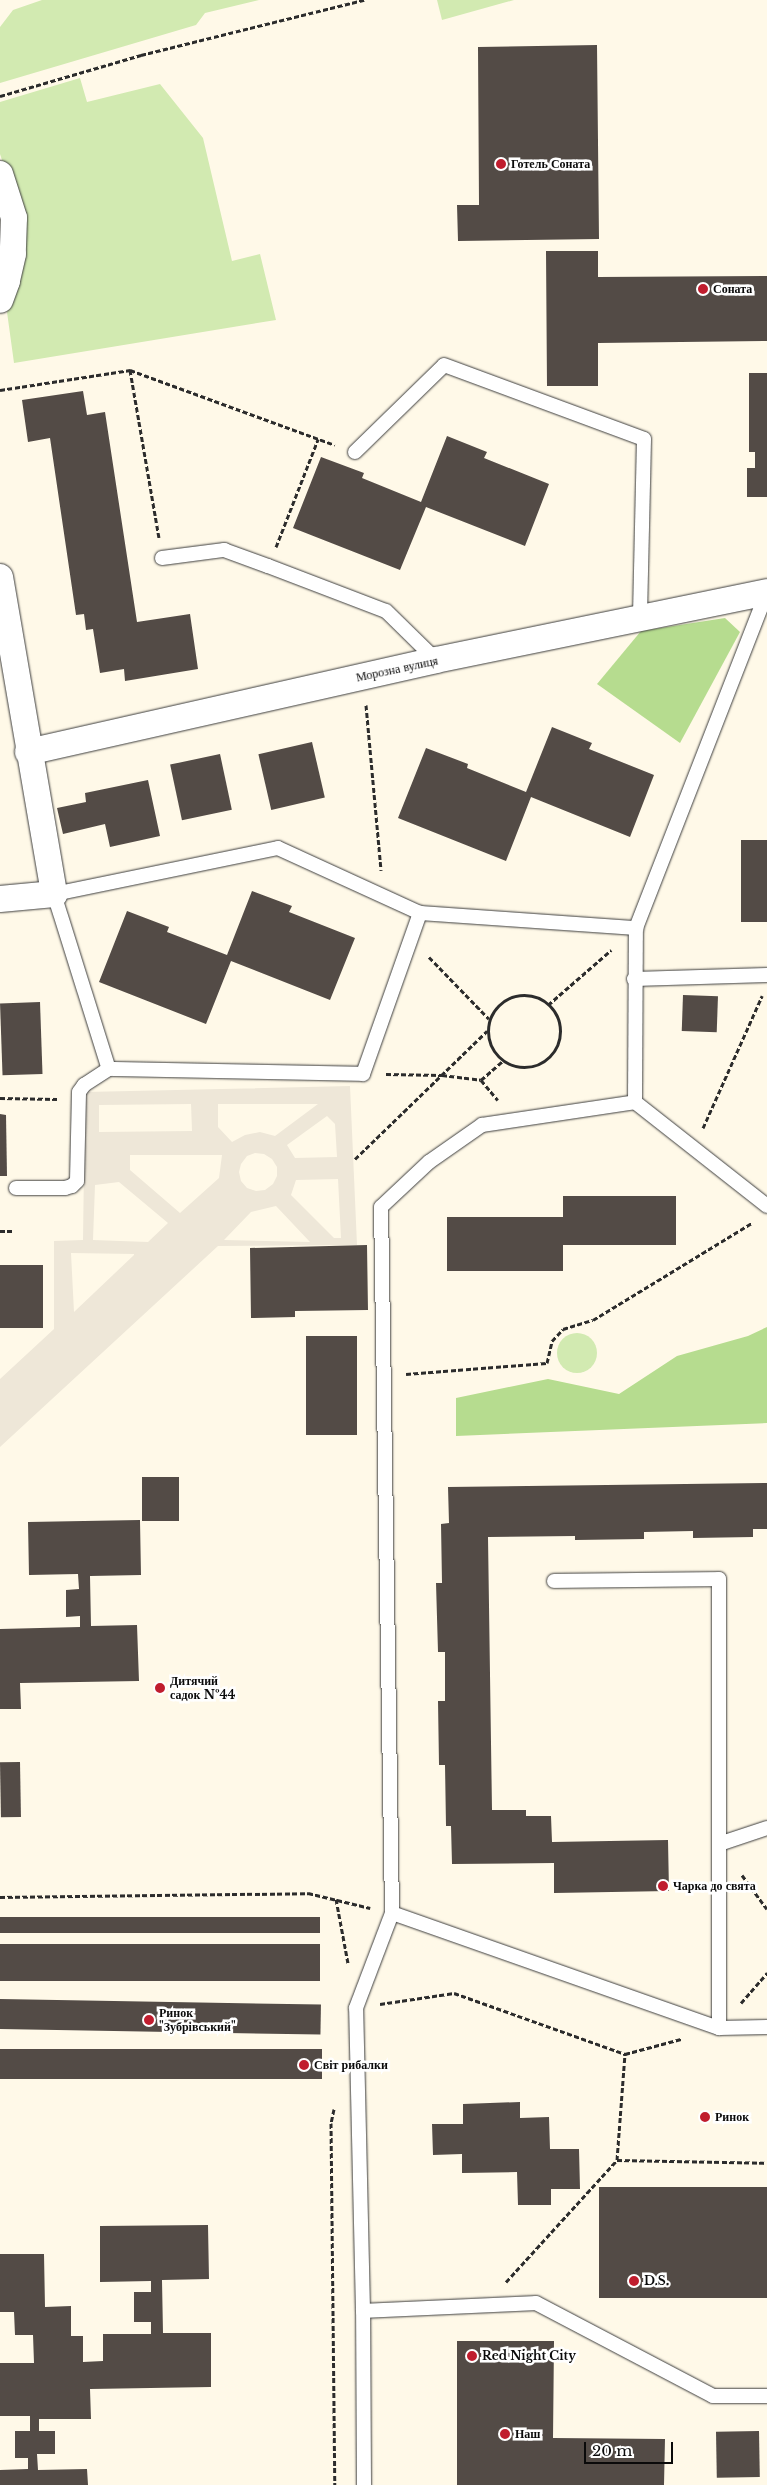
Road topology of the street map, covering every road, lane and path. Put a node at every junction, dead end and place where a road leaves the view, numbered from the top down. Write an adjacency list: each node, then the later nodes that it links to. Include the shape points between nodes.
1 (364, 0): 2 (path, via 141,55)
2 (0, 96)
3 (0, 174): 4 (street, via 14,218 13,254)
4 (0, 300)
5 (130, 370): 6 (path); 7 (path); 9 (path)
6 (0, 390)
7 (318, 438): 8 (path); 10 (path)
8 (355, 452): 13 (lane, via 444,365 644,439)
9 (162, 558): 10 (lane, via 224,550)
10 (268, 566): 14 (lane, via 386,611)
11 (0, 577): 16 (street)
12 (767, 592): 13 (street, Морозна вулиця); 21 (lane)
13 (640, 618): 14 (street, Морозна вулиця)
14 (436, 660): 15 (street, Морозна вулиця)
15 (363, 677): 16 (street, Морозна вулиця); 18 (path)
16 (28, 752): 17 (street)
17 (54, 894): 18 (lane, via 278,848); 19 (street); 30 (lane)
18 (383, 896): 20 (lane)
19 (0, 899)
20 (420, 913): 21 (lane); 22 (lane)
21 (636, 928): 24 (lane); 26 (path)
22 (411, 939): 27 (path); 31 (lane)
23 (767, 975): 24 (lane)
24 (634, 979): 35 (lane)
25 (763, 994): 36 (path)
26 (548, 1005): 27 (path, via 538,998 515,996 504,1001); 29 (path, via 560,1026 555,1049 548,1058 526,1068)
27 (489, 1019): 28 (path)
28 (488, 1031): 29 (path, via 494,1053); 32 (path)
29 (503, 1061): 32 (path, via 480,1080)
30 (109, 1068): 31 (lane); 34 (lane, via 84,1085)
31 (363, 1074): 32 (path)
32 (442, 1075): 37 (path)
33 (0, 1098): 34 (path)
34 (78, 1099): 38 (lane, via 77,1181 65,1188)
35 (635, 1102): 36 (lane); 43 (lane, via 482,1125 429,1162 381,1207)
36 (694, 1148): 39 (lane)
37 (355, 1159)
38 (16, 1188)
39 (767, 1206)
40 (759, 1218): 43 (path, via 593,1320 562,1329 552,1341 547,1364)
41 (0, 1231): 42 (path)
42 (14, 1231)
43 (383, 1376): 48 (lane)
44 (554, 1581): 46 (lane, via 719,1579)
45 (767, 1828): 46 (lane)
46 (719, 1844): 51 (lane)
47 (0, 1897): 48 (path, via 308,1893)
48 (392, 1913): 49 (lane); 51 (lane)
49 (356, 2008): 52 (path, via 454,1993); 56 (lane)
50 (767, 2027): 51 (lane)
51 (719, 2028): 52 (path)
52 (625, 2054): 53 (path)
53 (617, 2160): 54 (path); 55 (path, via 506,2280)
54 (767, 2163)
55 (504, 2305): 56 (lane); 57 (lane, via 536,2303 713,2396)
56 (363, 2311): 58 (lane)
57 (767, 2396)
58 (364, 2485)

